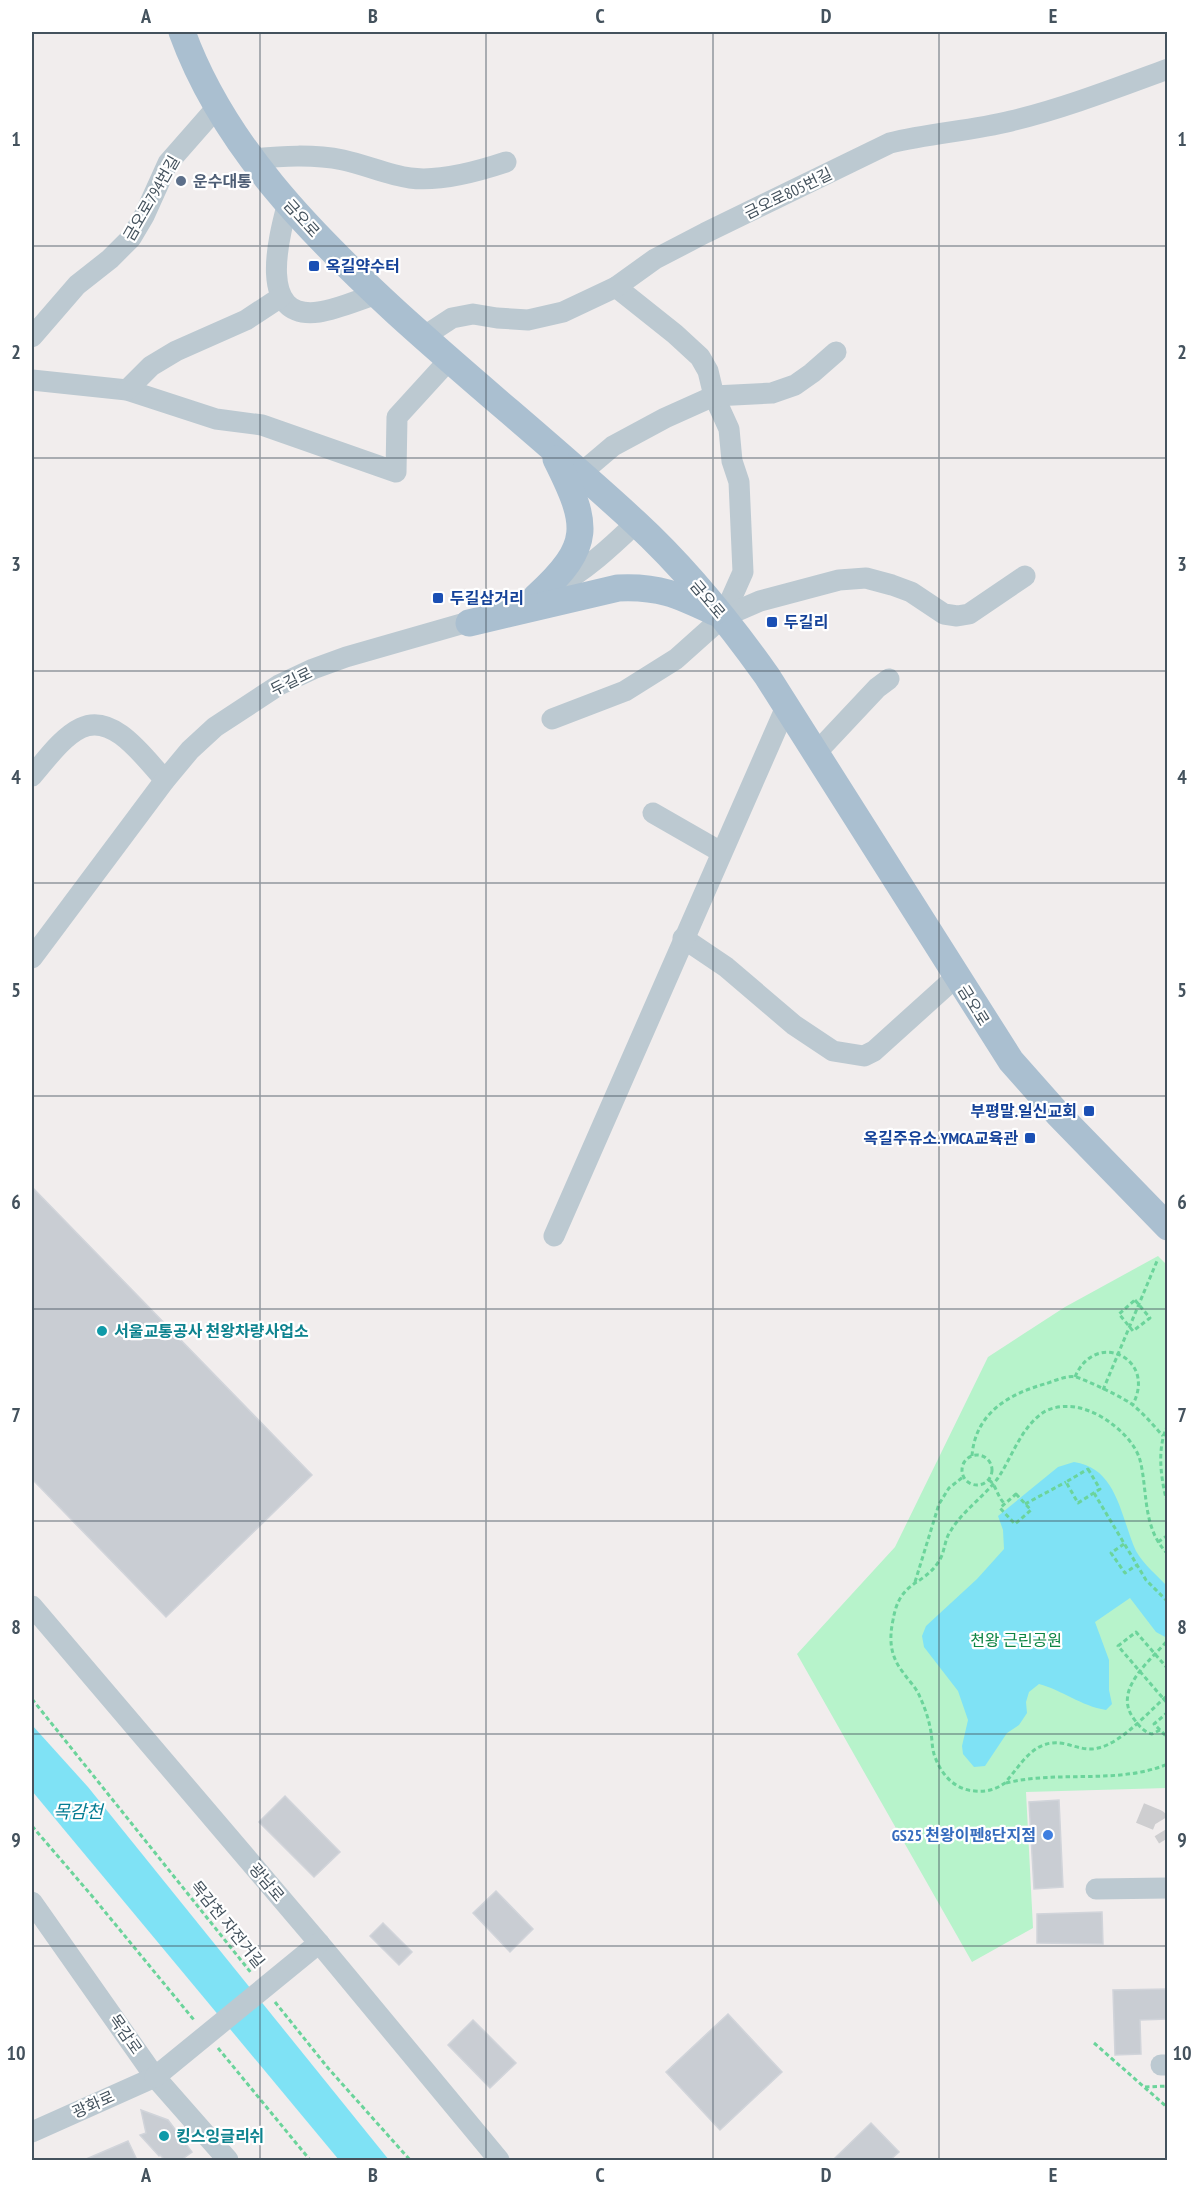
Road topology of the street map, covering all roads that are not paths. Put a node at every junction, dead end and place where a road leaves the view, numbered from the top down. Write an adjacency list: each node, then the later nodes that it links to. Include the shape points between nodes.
1 (182, 32): 3 (main road, 금오로)
2 (1167, 69): 7 (street, 금오로805번길, via 1015,120 890,143 655,259)
3 (218, 106): 4 (main road, 금오로); 10 (street, 금오로794번길, via 168,163 130,238 77,285)
4 (251, 159): 5 (street, via 292,155 342,160 411,178 442,177); 6 (main road, 금오로)
5 (506, 162)
6 (288, 202): 8 (main road, 금오로); 9 (street, via 276,247)
7 (616, 287): 11 (street, 금오로805번길, via 563,312 528,320 472,314 452,318); 16 (street, via 700,357 708,370)
8 (377, 294): 9 (street, via 319,312 290,308); 11 (main road, 금오로)
9 (281, 297): 15 (street, via 246,320 151,366)
10 (32, 337)
11 (423, 337): 13 (main road, 금오로)
12 (836, 352): 16 (street, via 795,385 772,393)
13 (449, 360): 15 (street, via 398,417 396,472 262,425 216,419); 17 (main road, 금오로)
14 (32, 380): 15 (street)
15 (127, 390)
16 (714, 396): 18 (street, via 613,447); 22 (street, via 729,429 739,482 743,572)
17 (550, 447): 18 (main road, 금오로); 21 (main road, via 572,491 580,527 571,560)
18 (580, 474): 19 (main road, 금오로)
19 (636, 523): 21 (street, 두길로, via 586,567); 22 (main road, 금오로)
20 (1025, 576): 22 (street, via 969,614 957,616 944,614 911,592 866,578 839,580 760,601)
21 (536, 597): 23 (street, 두길로)
22 (723, 617): 23 (main road, via 680,596 641,587 609,590); 25 (main road, 금오로); 26 (street, via 655,673 606,699)
23 (469, 623): 29 (street, 두길로, via 346,657 279,685 215,727)
24 (889, 679): 27 (street)
25 (786, 707): 27 (main road, 금오로); 31 (street)
26 (552, 719)
27 (815, 754): 34 (main road, 금오로)
28 (32, 776): 29 (street, via 82,727 107,725 124,736)
29 (165, 780): 33 (street, 두길로)
30 (653, 813): 31 (street)
31 (722, 852): 32 (street)
32 (683, 938): 34 (street, via 726,967 794,1025 832,1051 850,1055 864,1056 874,1051); 36 (street)
33 (32, 958)
34 (956, 977): 35 (main road, 금오로, via 1011,1061 1058,1114)
35 (1164, 1215)
36 (554, 1236)
37 (32, 1606): 41 (street, 광남로)
38 (1167, 1888): 39 (street)
39 (1096, 1889)
40 (32, 1902): 42 (street, 목감로)
41 (319, 1943): 42 (street, 광화로, bridge); 45 (street, 광남로)
42 (155, 2077): 43 (street, 광화로); 44 (street, 목감로)
43 (32, 2132)
44 (228, 2160)
45 (499, 2160)

